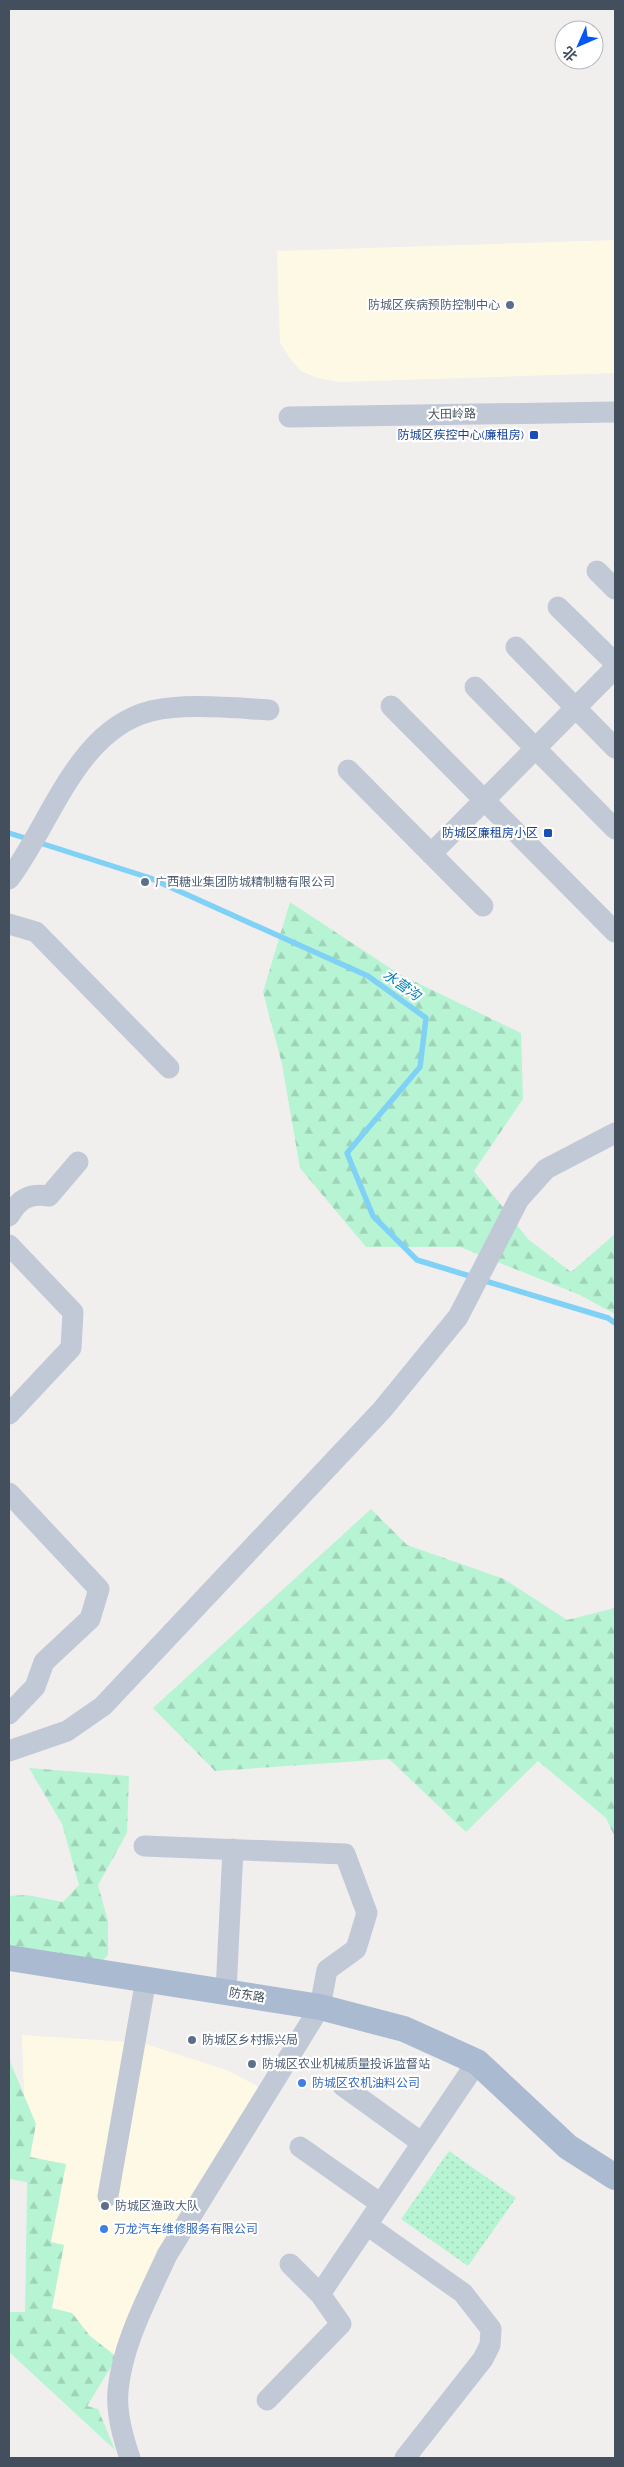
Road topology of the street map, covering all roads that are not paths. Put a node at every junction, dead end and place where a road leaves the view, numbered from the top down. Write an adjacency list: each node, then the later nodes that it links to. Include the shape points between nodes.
1 (615, 412): 2 (street, 大田岭路)
2 (289, 417)
3 (596, 571): 4 (street)
4 (615, 589)
5 (558, 607): 7 (street)
6 (516, 647): 11 (street)
7 (615, 663)
8 (615, 668): 11 (street)
9 (475, 687): 14 (street)
10 (391, 706): 16 (street)
11 (576, 708): 13 (street); 14 (street)
12 (269, 710): 19 (street, via 204,706 151,711 120,724 91,747)
13 (615, 748)
14 (536, 749): 16 (street); 17 (street)
15 (348, 770): 18 (street)
16 (484, 800): 18 (street); 22 (street)
17 (615, 829)
18 (431, 854): 20 (street)
19 (10, 877)
20 (483, 906)
21 (9, 924): 23 (street, via 36,932)
22 (615, 932)
23 (169, 1068)
24 (615, 1133): 31 (street, via 546,1169 519,1199 458,1317 382,1410 103,1706 67,1731)
25 (78, 1162): 26 (street, via 49,1196 34,1194 16,1203)
26 (9, 1216)
27 (9, 1245): 28 (street, via 73,1312 71,1348)
28 (9, 1414)
29 (9, 1493): 30 (street, via 98,1589 90,1619 44,1662 36,1687)
30 (9, 1714)
31 (9, 1751)
32 (144, 1846): 33 (street)
33 (233, 1849): 36 (street); 37 (street, via 345,1854 367,1913 356,1949 327,1970)
34 (9, 1958): 35 (main road, 防东路)
35 (146, 1980): 36 (main road, 防东路); 43 (street)
36 (226, 1992): 37 (main road, 防东路)
37 (320, 2007): 38 (main road, 防东路, via 404,2030); 49 (street, via 167,2255 148,2297 122,2366 118,2392 123,2440)
38 (477, 2062): 40 (street); 42 (main road, 防东路, via 568,2147)
39 (343, 2086): 40 (street)
40 (422, 2143): 44 (street)
41 (300, 2146): 44 (street)
42 (615, 2177)
43 (108, 2196)
44 (381, 2204): 45 (street)
45 (367, 2225): 47 (street); 50 (street, via 463,2294 491,2329 490,2345 483,2359)
46 (290, 2264): 47 (street)
47 (320, 2294): 48 (street, via 341,2324)
48 (267, 2400)
49 (130, 2458)
50 (405, 2458)

